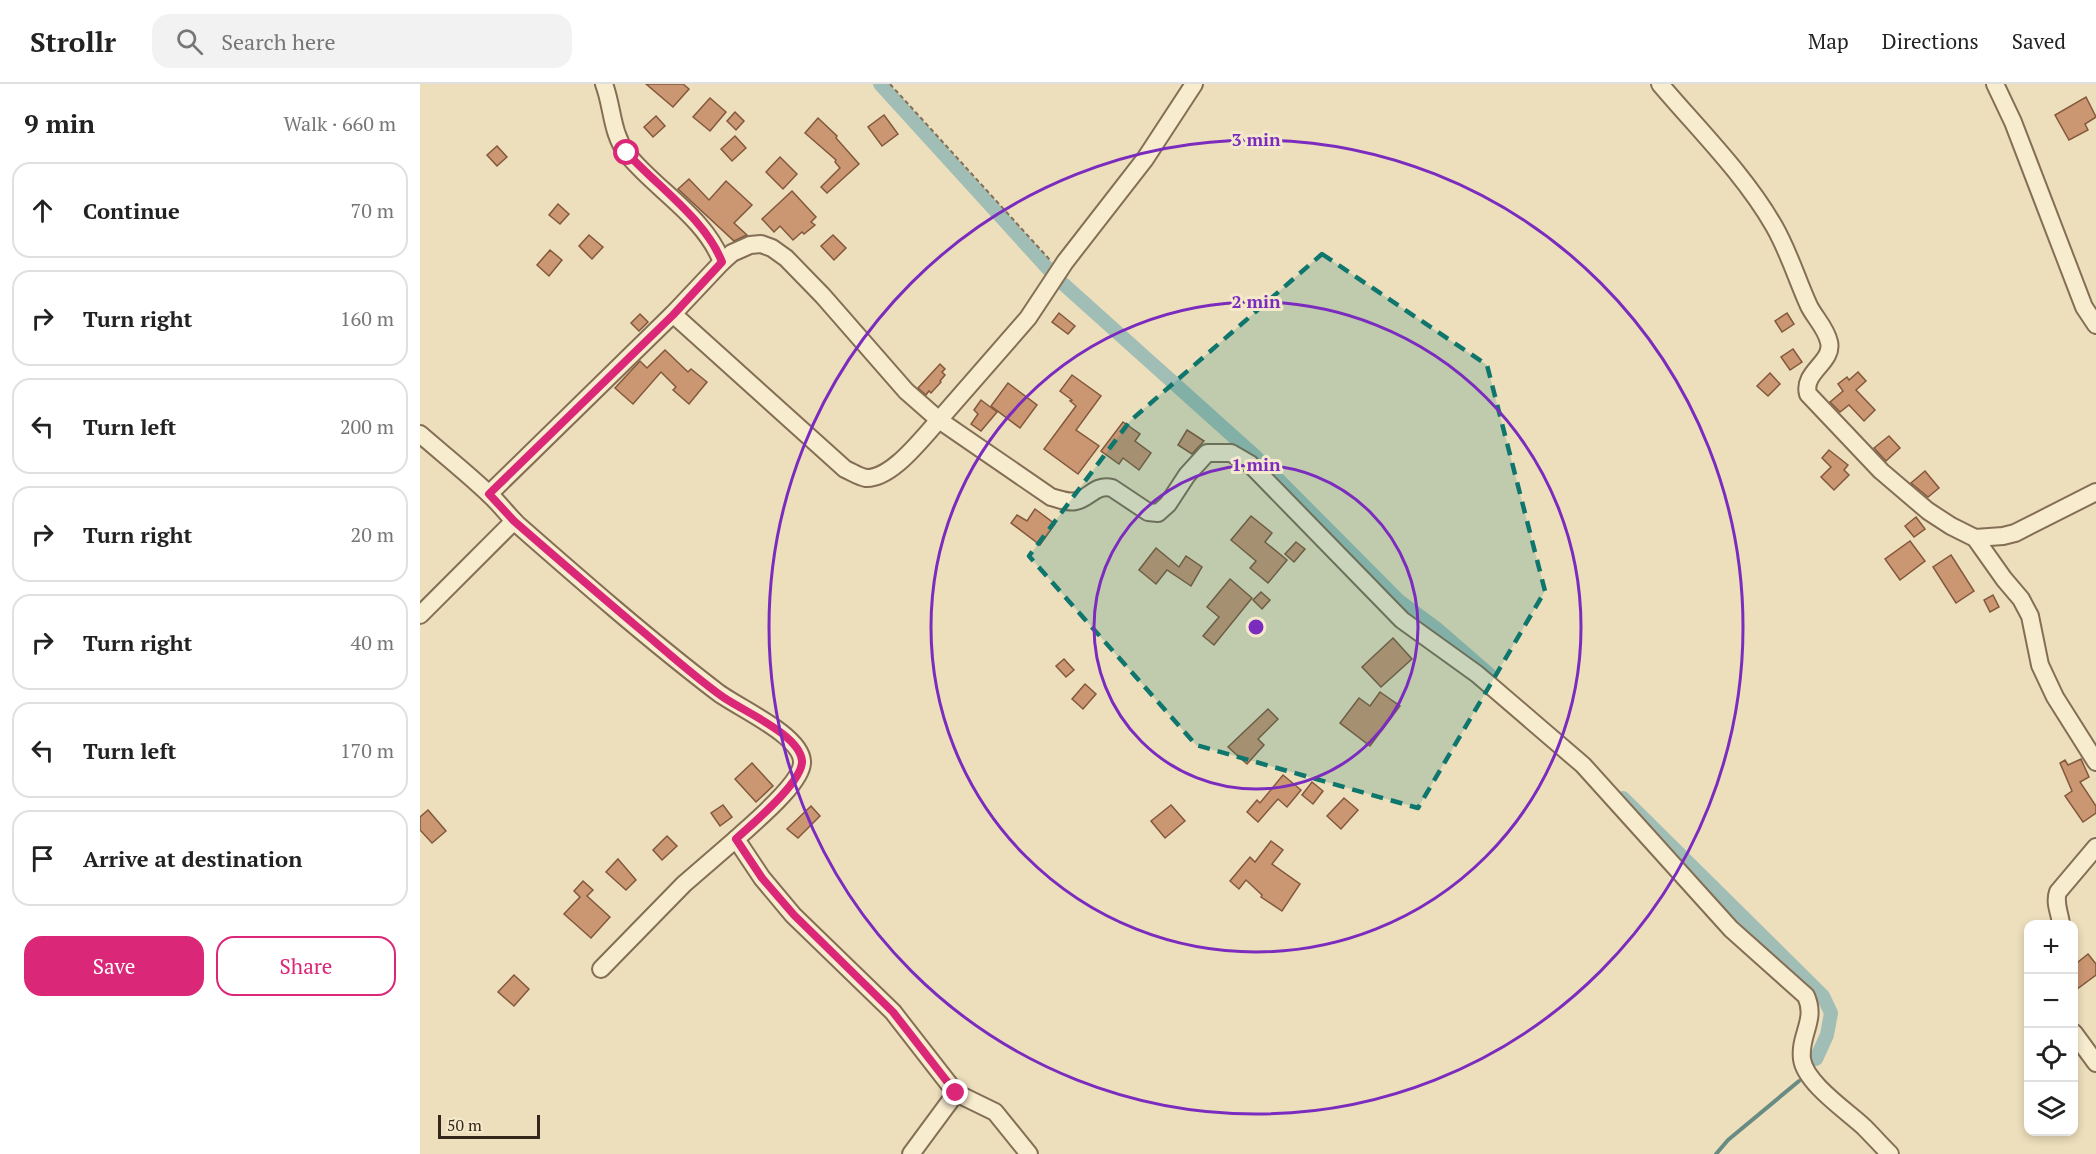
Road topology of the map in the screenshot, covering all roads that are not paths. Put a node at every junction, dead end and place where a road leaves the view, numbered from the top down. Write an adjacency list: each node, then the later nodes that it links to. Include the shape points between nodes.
1 (604, 84): 5 (street, via 616,136 627,153 697,222 716,246)
2 (1194, 84): 8 (street, via 1145,159 1059,270 1028,318)
3 (1660, 84): 13 (street, via 1751,190 1775,227 1810,308 1826,332 1829,352 1809,378 1808,394 1881,471 1928,511)
4 (1995, 84): 7 (street, via 2084,307)
5 (722, 262): 6 (street); 8 (street, via 732,253 760,244 786,258 906,391)
6 (673, 315): 8 (street, via 845,469 863,478 875,478 889,470); 11 (street)
7 (2096, 325)
8 (939, 420): 25 (street, via 1051,497 1068,502 1107,487 1148,512 1158,513 1207,453 1231,453 1250,464 1402,620 1477,674 1583,765 1731,929 1806,996 1811,1017 1802,1061 1808,1073)
9 (420, 434): 11 (street)
10 (2096, 492): 13 (street, via 2015,533)
11 (489, 494): 12 (street)
12 (514, 521): 14 (street); 16 (street, via 683,666 724,698 779,729 801,755 798,778)
13 (1975, 538): 15 (street, via 2021,599 2030,616 2040,665 2055,697)
14 (420, 615)
15 (2096, 762)
16 (736, 839): 19 (street, via 684,884); 22 (street, via 794,915 893,1012)
17 (2096, 847): 18 (street, via 2058,892)
18 (2060, 920)
19 (601, 969)
20 (2078, 1040): 21 (street)
21 (2096, 1063)
22 (956, 1093): 23 (street); 24 (street, via 995,1112)
23 (911, 1154)
24 (1029, 1154)
25 (1890, 1154)

